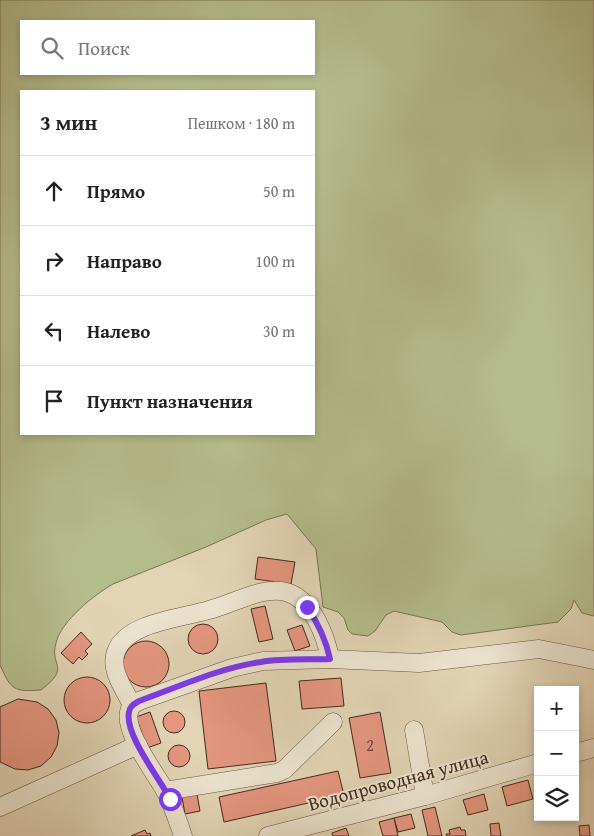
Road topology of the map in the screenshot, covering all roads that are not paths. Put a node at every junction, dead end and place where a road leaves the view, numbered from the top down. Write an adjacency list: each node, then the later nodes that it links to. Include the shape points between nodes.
1 (330, 659): 2 (street, via 419,663 538,649); 3 (street, via 249,664); 3 (street, via 326,640 301,601 287,592 264,592 160,622 121,643 114,668)
2 (594, 660)
3 (132, 705): 6 (street, via 129,717)
4 (332, 722): 10 (street, via 284,770 277,773)
5 (414, 730): 11 (street)
6 (138, 745): 10 (street); 12 (street)
7 (594, 748): 8 (street)
8 (579, 752)
9 (534, 765): 11 (street, Водопроводная улица)
10 (165, 790): 13 (street)
11 (425, 796): 14 (street, Водопроводная улица)
12 (0, 808)
13 (182, 832)
14 (268, 836)

